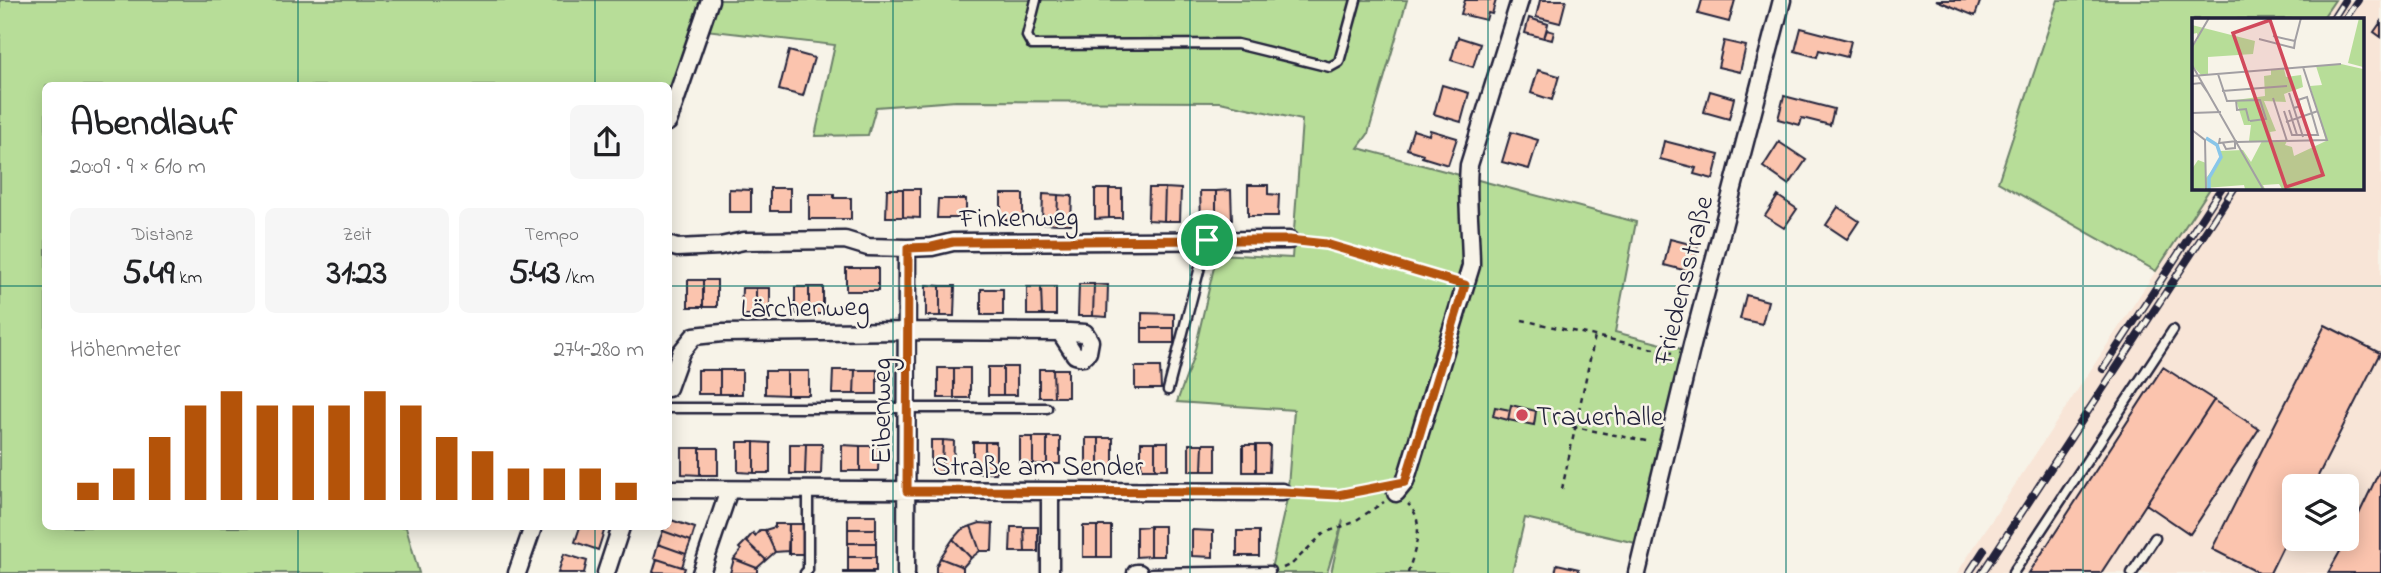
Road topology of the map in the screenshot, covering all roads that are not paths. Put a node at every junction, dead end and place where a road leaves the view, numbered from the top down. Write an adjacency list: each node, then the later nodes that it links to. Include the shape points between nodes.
1 (710, 0): 6 (street)
2 (1036, 0): 3 (lane, via 1027,36 1032,46 1237,44 1330,67 1339,62)
3 (1356, 0)
4 (1520, 0): 19 (street, via 1469,165 1471,266)
5 (1782, 0): 37 (street, Friedensstraße)
6 (672, 110)
7 (1207, 240): 8 (street, Finkenweg); 10 (street, Finkenweg, via 953,242); 15 (lane)
8 (1289, 240)
9 (672, 247): 10 (street, Finkenweg, via 845,240 868,247)
10 (908, 248): 12 (street, Eibenweg)
11 (2173, 330): 38 (lane)
12 (906, 331): 13 (street, Lärchenweg); 14 (street, Lärchenweg, via 694,336 681,352); 17 (street, Eibenweg)
13 (1060, 332)
14 (672, 377)
15 (1168, 390)
16 (672, 408): 17 (lane)
17 (906, 408): 18 (lane); 23 (street, Eibenweg)
18 (1047, 408)
19 (1401, 488)
20 (672, 489): 21 (street, Straße am Sender)
21 (729, 490): 22 (street, Straße am Sender); 32 (street)
22 (808, 490): 23 (street, Straße am Sender); 33 (lane)
23 (907, 491): 24 (street, Straße am Sender); 34 (street, Eibenweg)
24 (1050, 491): 25 (street, Straße am Sender); 35 (street)
25 (1282, 492)
26 (532, 530): 30 (street)
27 (620, 530): 31 (street)
28 (2155, 538): 39 (lane)
29 (1270, 571): 36 (lane)
30 (517, 573)
31 (606, 573)
32 (701, 573)
33 (805, 573)
34 (906, 573)
35 (1050, 573)
36 (1152, 573)
37 (1637, 573)
38 (2012, 573)
39 (2132, 573)

